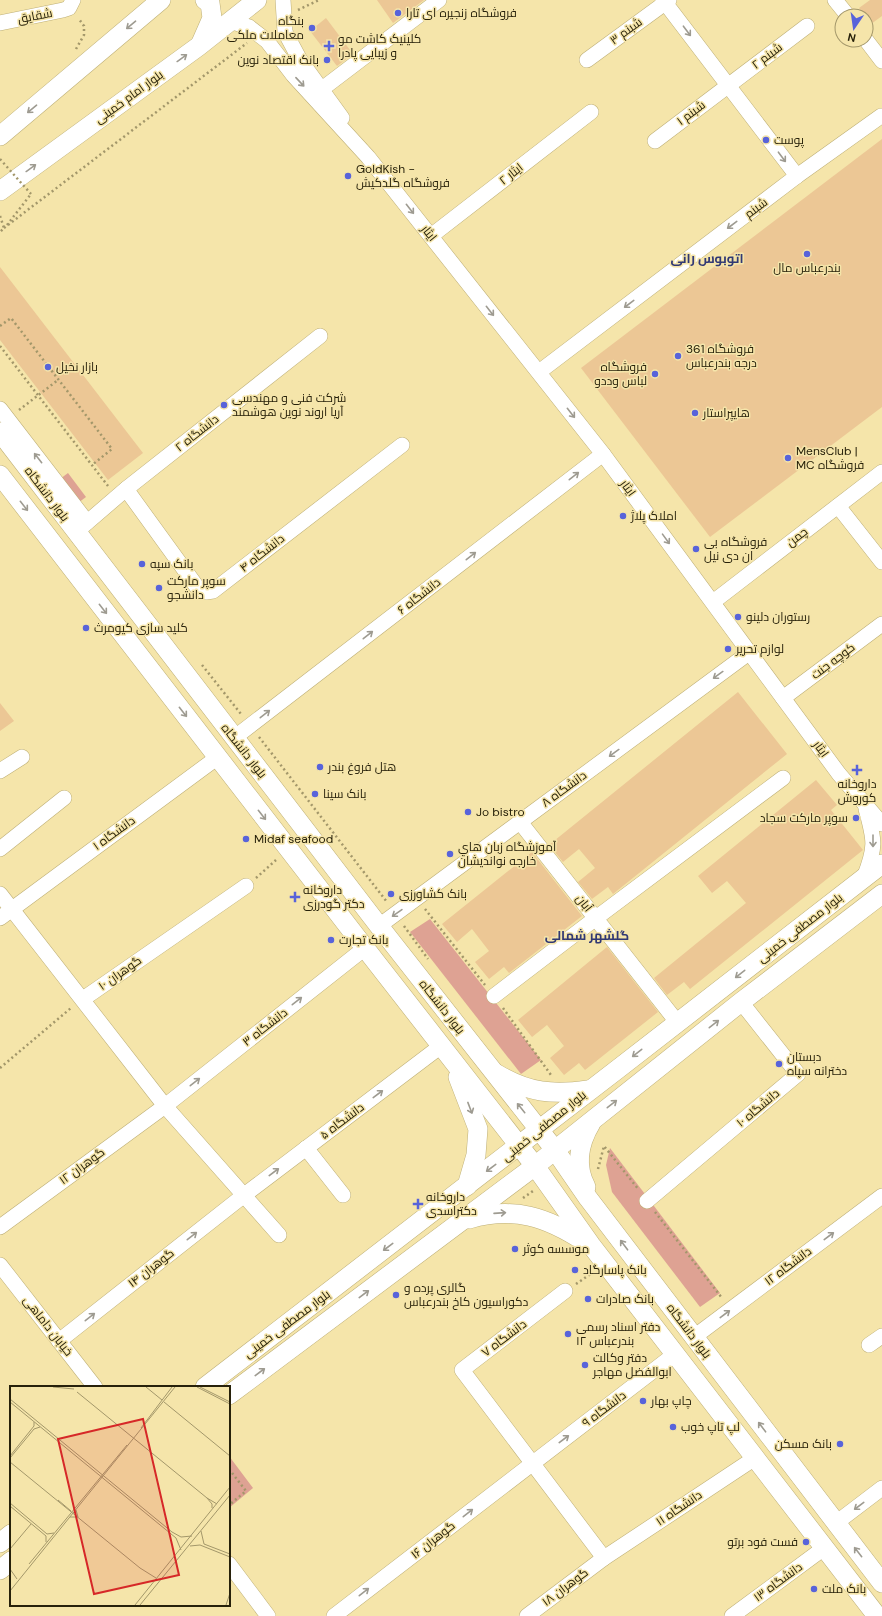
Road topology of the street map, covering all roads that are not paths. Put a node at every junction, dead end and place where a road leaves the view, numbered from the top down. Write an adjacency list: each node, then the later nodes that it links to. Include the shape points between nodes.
1 (205, 0): 13 (main road, via 210,3 212,18)
2 (257, 0): 10 (main road, بلوار امام خمینی)
3 (283, 0): 16 (street, ایثار, via 285,32 300,60)
4 (439, 0): 16 (street)
5 (835, 0): 9 (street)
6 (161, 1): 19 (main road, one-way to 19)
7 (666, 1): 14 (street, شبنم ۳); 15 (street, one-way to 15)
8 (71, 4): 11 (street, شقایق)
9 (842, 8)
10 (230, 21): 13 (main road, بلوار امام خمینی); 21 (street, ایثار, one-way to 21, via 249,27 267,41)
11 (0, 23)
12 (807, 26): 15 (street, شبنم ۲)
13 (199, 46): 23 (main road, بلوار امام خمینی, one-way to 13)
14 (587, 60)
15 (728, 85): 20 (street, شبنم ۱); 22 (street, one-way to 22)
16 (322, 89): 21 (street, ایثار)
17 (591, 112): 24 (street, ایثار ۲)
18 (881, 116): 22 (street, شبنم)
19 (0, 136)
20 (655, 141)
21 (368, 157): 24 (street, ایثار, one-way to 24)
22 (797, 176): 26 (street, شبنم, one-way to 26)
23 (0, 191)
24 (431, 236): 26 (street, ایثار, one-way to 26)
25 (320, 336): 32 (street, دانشگاه ۲)
26 (539, 372): 29 (street, ایثار, one-way to 29)
27 (2, 420): 34 (main road, بلوار دانشگاه, one-way to 27)
28 (402, 445): 32 (street, دانشگاه ۴, via 213,591 206,592 197,588)
29 (603, 454): 36 (street, ایثار, one-way to 36); 40 (street, دانشگاه ۶, one-way to 29)
30 (882, 472): 33 (street, چمن)
31 (0, 475): 42 (main road, بلوار دانشگاه, one-way to 42)
32 (121, 493): 34 (street, دانشگاه ۲)
33 (838, 506): 35 (street); 36 (street, چمن)
34 (82, 527): 40 (main road, بلوار دانشگاه)
35 (882, 562)
36 (713, 602): 38 (street, ایثار)
37 (882, 624): 39 (street, کوچه جنت)
38 (750, 652): 39 (street, ایثار); 48 (street, دانشگاه ۸, one-way to 48)
39 (783, 698): 46 (street, ایثار, via 839,774)
40 (234, 738): 58 (main road, بلوار دانشگاه)
41 (22, 757): 43 (street)
42 (218, 757): 56 (street, دانشگاه ۱); 59 (main road, بلوار دانشگاه, one-way to 59)
43 (0, 771)
44 (784, 778): 57 (street)
45 (64, 798): 50 (street)
46 (865, 804): 47 (street); 49 (street, ایثار); 52 (street, one-way to 52, via 874,836 873,849)
47 (882, 809)
48 (520, 822): 57 (street, آبان); 58 (street, دانشگاه ۸, one-way to 58)
49 (882, 824)
50 (0, 849)
51 (882, 864): 52 (main road, بلوار مصطفی خمینی)
52 (864, 878): 63 (main road, بلوار مصطفی خمینی, one-way to 63)
53 (246, 886): 61 (street, گوهران ۱۰)
54 (0, 894): 56 (street)
55 (882, 894): 62 (main road, بلوار مصطفی خمینی)
56 (5, 914): 61 (street)
57 (596, 918): 60 (street); 63 (street, آبان)
58 (379, 926): 65 (main road, بلوار دانشگاه)
59 (365, 948): 64 (main road, بلوار دانشگاه); 67 (street, دانشگاه ۳, one-way to 59)
60 (494, 996)
61 (83, 999): 67 (street)
62 (741, 1002): 68 (main road, بلوار مصطفی خمینی, one-way to 62); 78 (street, دانشگاه ۱۰, via 798,1074)
63 (677, 1022): 66 (main road, بلوار مصطفی خمینی, one-way to 66)
64 (446, 1052): 70 (main road, بلوار دانشگاه); 71 (street, دانشگاه ۵, one-way to 64); 74 (main road, one-way to 74, via 478,1128 476,1155)
65 (490, 1070): 66 (main road, via 513,1083 535,1091 564,1094); 69 (main road, بلوار دانشگاه, one-way to 65)
66 (590, 1090): 69 (main road, بلوار مصطفی خمینی)
67 (165, 1106): 76 (street); 81 (street, گوهران ۱۲)
68 (595, 1117): 72 (main road, بلوار مصطفی خمینی); 79 (main road, via 580,1146 579,1164 584,1184)
69 (539, 1131): 70 (main road, بلوار مصطفی خمینی); 72 (main road, بلوار دانشگاه)
70 (520, 1146): 73 (main road, بلوار دانشگاه); 74 (main road, بلوار مصطفی خمینی, one-way to 74)
71 (306, 1148): 75 (street); 76 (street, دانشگاه ۵, one-way to 71)
72 (554, 1150): 73 (main road, بلوار مصطفی خمینی); 79 (main road, بلوار دانشگاه)
73 (536, 1166): 80 (main road, بلوار مصطفی خمینی); 83 (main road, بلوار دانشگاه)
74 (467, 1186): 92 (main road, بلوار مصطفی خمینی, one-way to 92)
75 (343, 1194)
76 (243, 1196): 82 (street); 88 (street, گوهران ۱۴, one-way to 76)
77 (882, 1196): 87 (street, دانشگاه ۱۲, one-way to 77)
78 (647, 1201)
79 (599, 1213): 87 (main road, بلوار دانشگاه, one-way to 79)
80 (462, 1220): 83 (main road, one-way to 83, via 492,1213 523,1215 568,1231); 93 (main road, بلوار مصطفی خمینی, one-way to 80)
81 (0, 1227)
82 (279, 1235)
83 (591, 1245): 90 (main road, بلوار دانشگاه)
84 (0, 1265): 88 (street, خیابان داماهی)
85 (565, 1291): 95 (street, دانشگاه ۷, via 462,1370)
86 (882, 1336): 89 (street)
87 (694, 1337): 97 (main road, بلوار دانشگاه, one-way to 87)
88 (59, 1341): 91 (street, خیابان داماهی)
89 (869, 1345)
90 (675, 1354): 94 (main road, بلوار دانشگاه); 95 (street, دانشگاه ۹, one-way to 90)
91 (94, 1386)
92 (206, 1386)
93 (230, 1394)
94 (755, 1458): 100 (main road, بلوار دانشگاه); 101 (street, دانشگاه ۱۱)
95 (533, 1463): 101 (street); 107 (street, گوهران ۱۶, one-way to 95)
96 (882, 1488): 97 (street, one-way to 97)
97 (836, 1523): 105 (main road, بلوار دانشگاه, one-way to 97)
98 (10, 1535): 99 (main road)
99 (0, 1543)
100 (824, 1548): 109 (street, دانشگاه ۱۳); 110 (main road, بلوار دانشگاه)
101 (604, 1558): 108 (street, گوهران ۱۸)
102 (10, 1562): 104 (main road)
103 (230, 1565): 106 (street)
104 (0, 1570)
105 (882, 1583)
106 (268, 1616)
107 (334, 1616)
108 (527, 1616)
109 (732, 1616)
110 (877, 1616)

